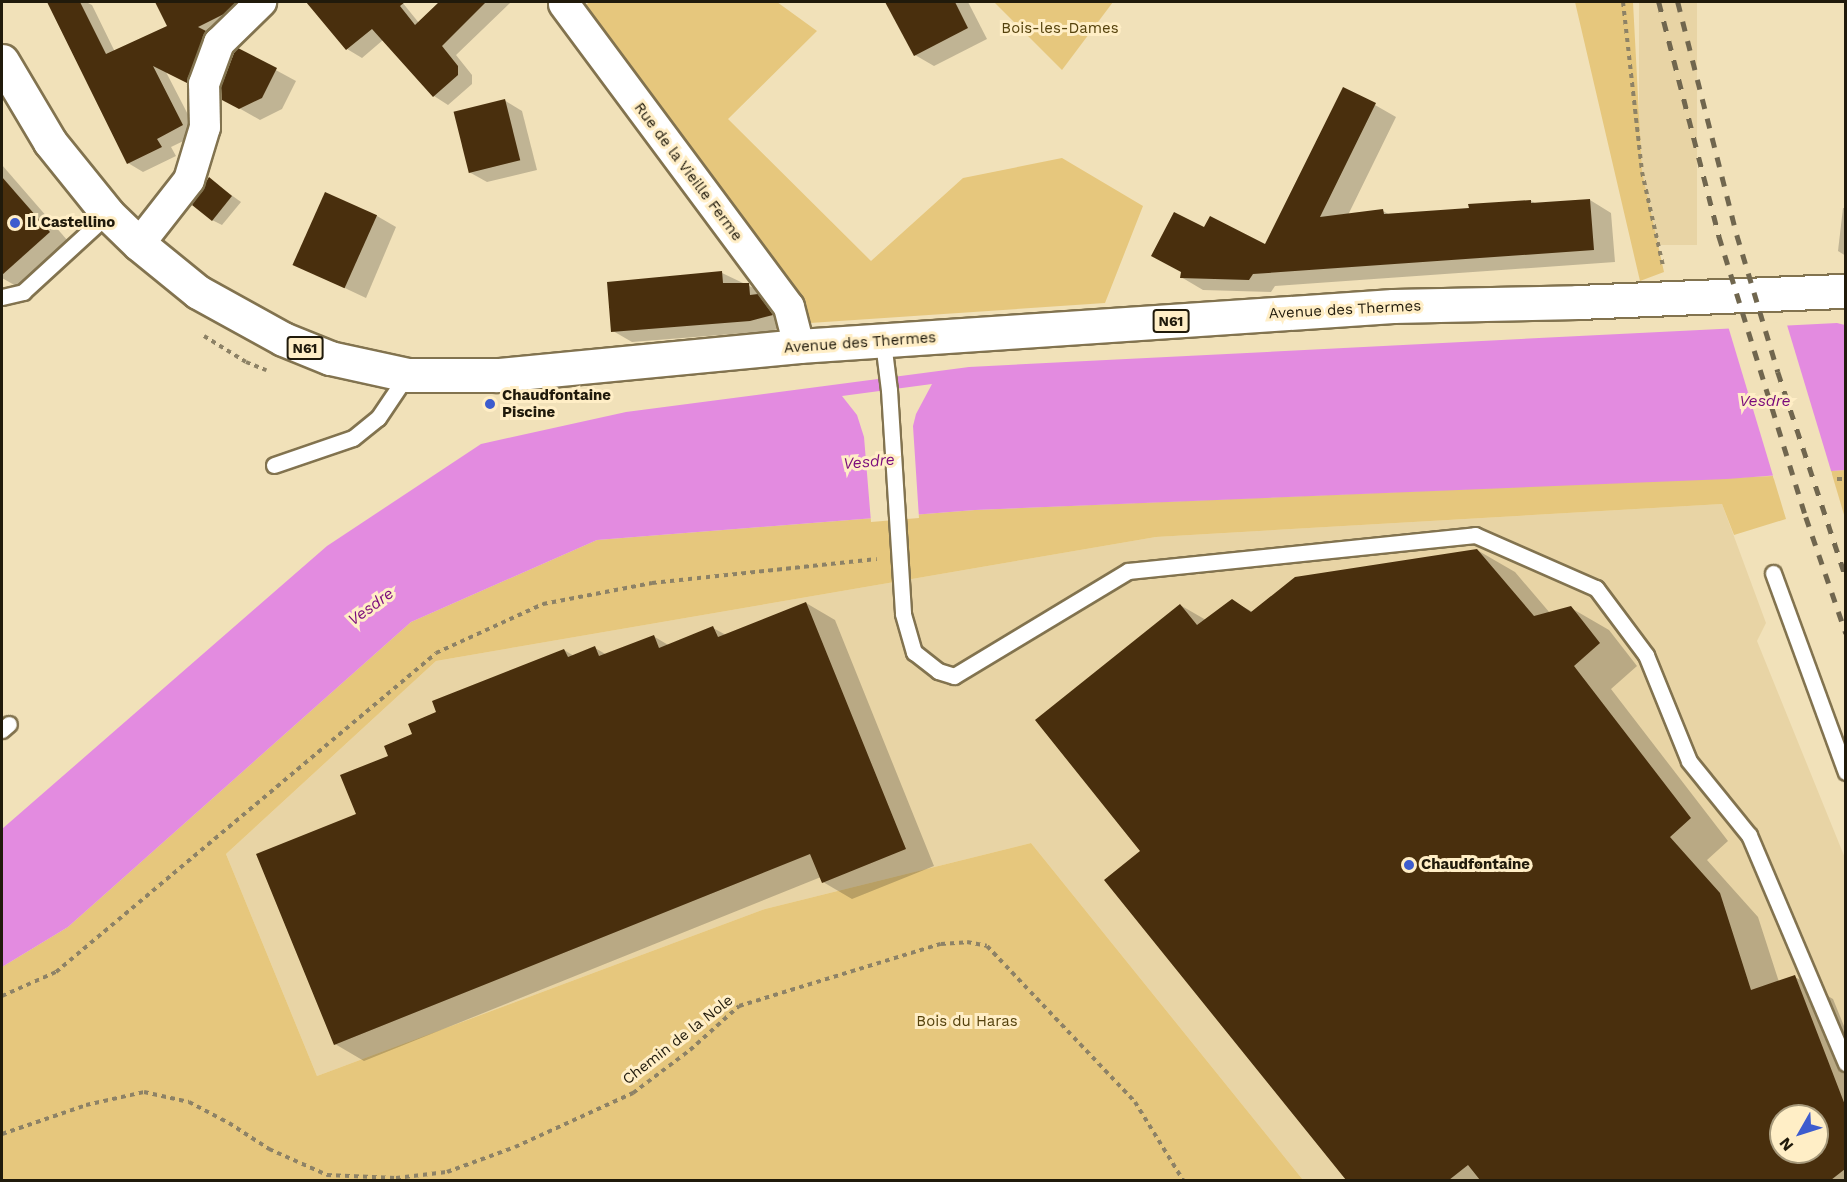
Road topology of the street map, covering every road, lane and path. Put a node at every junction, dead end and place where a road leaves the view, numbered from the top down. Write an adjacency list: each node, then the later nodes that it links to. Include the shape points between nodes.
1 (261, 2): 6 (street, via 219,43 204,84 205,127 189,180)
2 (1623, 2): 9 (path, via 1642,172)
3 (564, 4): 11 (street, Rue de la Vieille Ferme, via 789,307)
4 (2, 60): 5 (main road, Avenue des Thermes / N61, via 50,142)
5 (108, 214): 6 (main road, Avenue des Thermes / N61); 8 (lane, via 23,292)
6 (139, 244): 12 (main road, Avenue des Thermes / N61, via 198,292 283,339 330,358)
7 (1845, 291): 9 (main road, Avenue des Thermes / N61)
8 (2, 297)
9 (1670, 298): 10 (main road, Avenue des Thermes / N61, via 1393,306)
10 (883, 342): 11 (main road, Avenue des Thermes / N61); 16 (lane)
11 (799, 346): 12 (main road, Avenue des Thermes / N61, via 498,375)
12 (407, 375): 13 (lane, via 378,418 353,438)
13 (274, 465)
14 (1837, 479): 15 (path)
15 (1845, 479)
16 (898, 554): 19 (path, via 652,584 543,604 436,653 56,972); 20 (lane, via 903,614 914,652 938,671 954,676 1128,572 1475,535 1596,588 1646,655 1689,761 1749,835)
17 (1773, 573): 18 (lane)
18 (1845, 772)
19 (2, 996)
20 (1845, 1063)
21 (2, 1134): 22 (path, Chemin de la Nole, via 86,1105 144,1092 189,1102 269,1149 327,1175 396,1178 447,1172 514,1147 633,1093 739,1006 941,944 967,942 987,946 1136,1102)
22 (1183, 1180)

